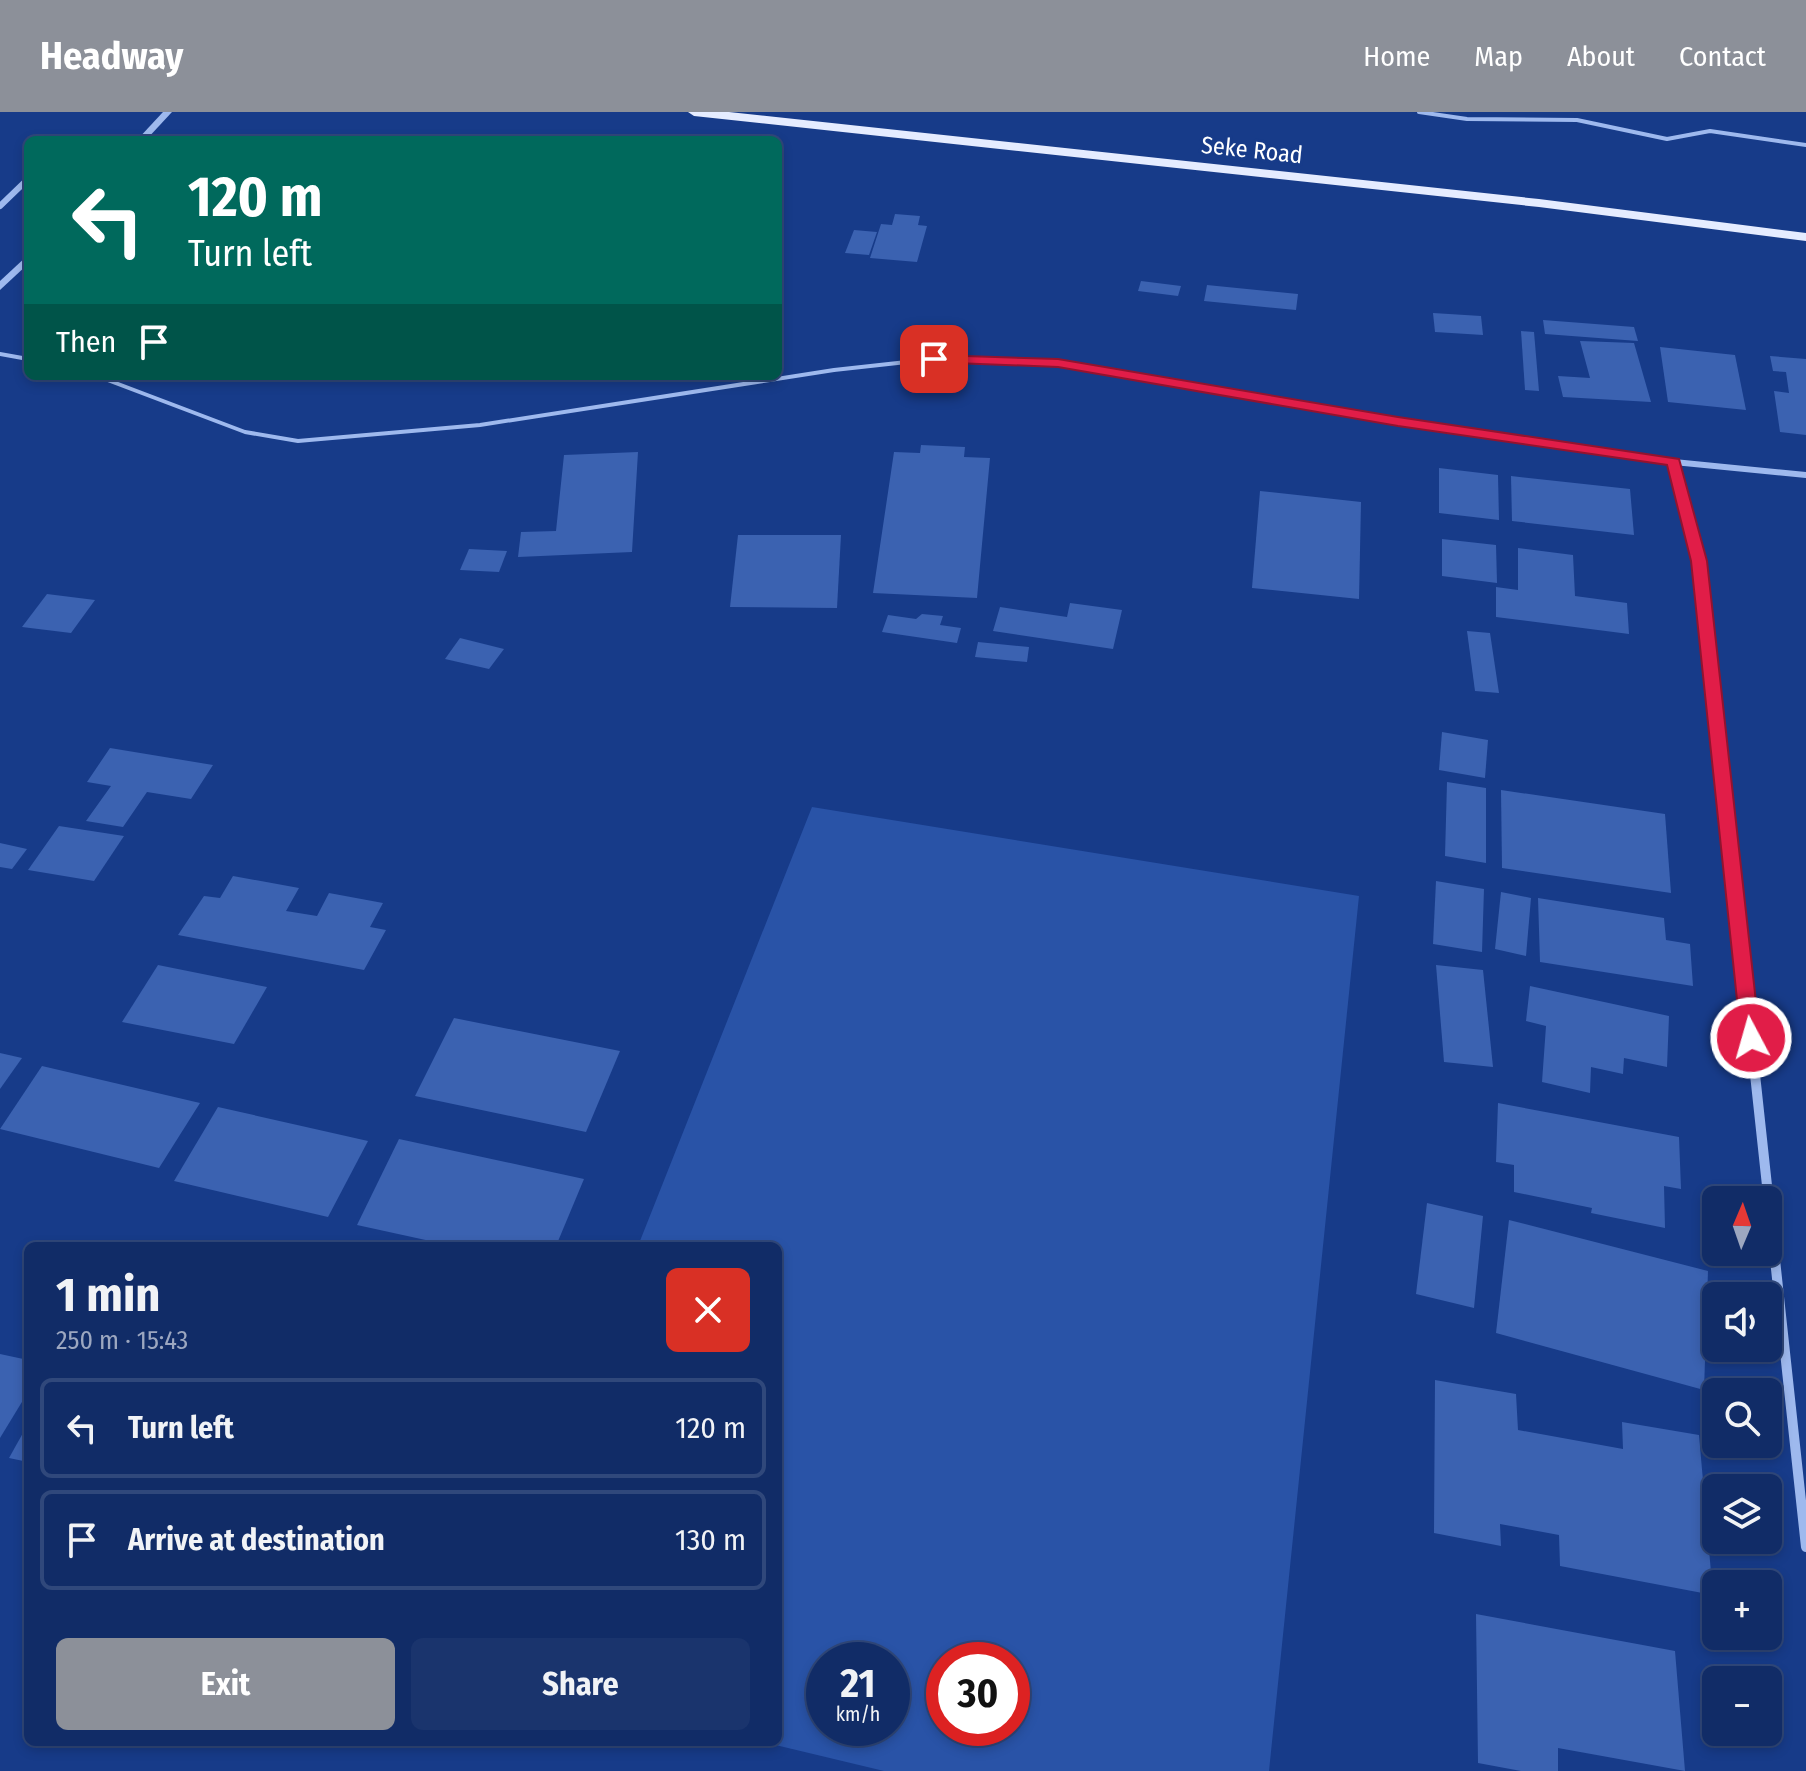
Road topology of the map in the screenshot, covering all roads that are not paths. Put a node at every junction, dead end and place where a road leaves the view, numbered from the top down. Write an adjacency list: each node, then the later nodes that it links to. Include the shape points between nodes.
1 (168, 112): 4 (street)
2 (694, 112): 8 (main road, Seke Road)
3 (1419, 112): 5 (lane, via 1467,119 1577,120 1667,139 1710,131)
4 (145, 136)
5 (1806, 145)
6 (24, 183): 7 (street)
7 (0, 206)
8 (1806, 237)
9 (24, 262): 10 (street)
10 (0, 287)
11 (0, 354): 12 (lane)
12 (24, 358)
13 (782, 378): 16 (lane, via 934,359 1058,363 1398,422)
14 (108, 380): 15 (lane, via 245,432 298,441 480,425)
15 (770, 380)
16 (1674, 462): 17 (street); 18 (street, via 1699,561)
17 (1806, 475)
18 (1806, 1547)

